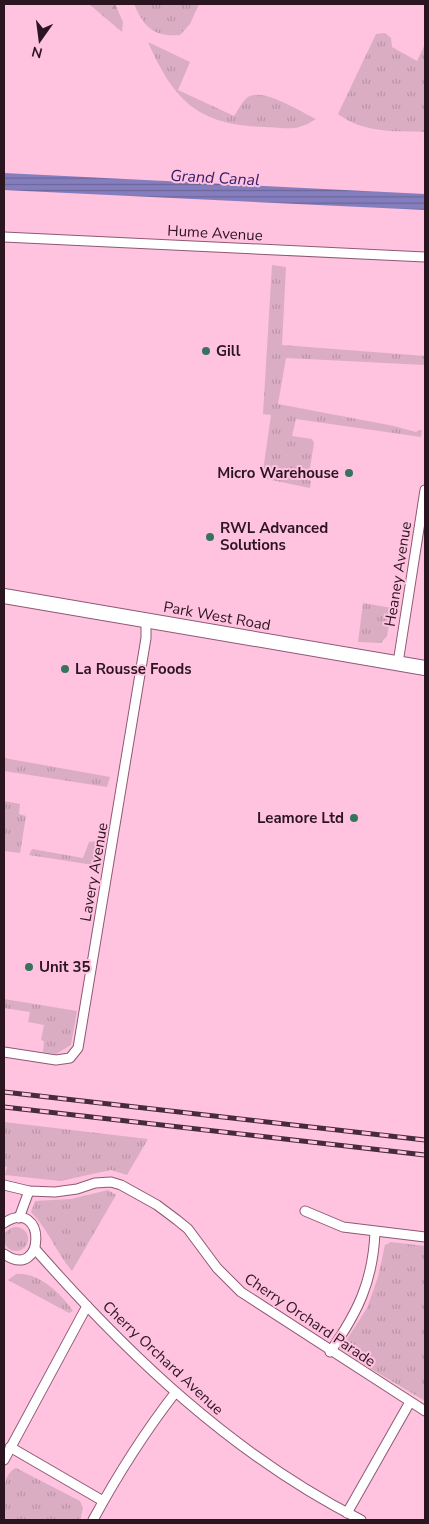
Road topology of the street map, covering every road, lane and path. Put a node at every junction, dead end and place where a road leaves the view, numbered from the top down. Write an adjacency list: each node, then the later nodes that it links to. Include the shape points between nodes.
1 (4, 237): 2 (street, Hume Avenue)
2 (425, 257)
3 (425, 490): 6 (street, Heaney Avenue)
4 (4, 596): 5 (street, Park West Road)
5 (146, 621): 6 (street, Park West Road); 8 (street, Lavery Avenue, via 146,638 78,1048 70,1058 56,1060)
6 (398, 663): 7 (street, Park West Road)
7 (425, 668)
8 (4, 1052)
9 (4, 1185): 10 (street, Cherry Orchard Parade)
10 (29, 1191): 12 (street); 19 (street, Cherry Orchard Parade, via 55,1192 111,1182 132,1190 188,1229 217,1268 241,1292)
11 (305, 1211): 14 (street, via 332,1224)
12 (19, 1218): 13 (street); 16 (street, via 27,1220 36,1230)
13 (4, 1223)
14 (375, 1232): 15 (street); 19 (street, via 365,1292 354,1317)
15 (425, 1237)
16 (35, 1249): 17 (street, via 20,1259); 18 (street, Cherry Orchard Avenue)
17 (4, 1254)
18 (87, 1306): 20 (street, Cherry Orchard Avenue); 23 (street)
19 (330, 1352): 21 (street, Cherry Orchard Parade)
20 (176, 1393): 25 (street, via 156,1417); 26 (street, Cherry Orchard Avenue, via 213,1425 303,1488)
21 (410, 1402): 22 (street, Cherry Orchard Parade); 26 (street)
22 (425, 1410)
23 (10, 1447): 24 (street); 25 (street)
24 (4, 1460)
25 (103, 1501): 27 (street)
26 (347, 1513): 28 (street, Cherry Orchard Avenue)
27 (93, 1520)
28 (361, 1520)

